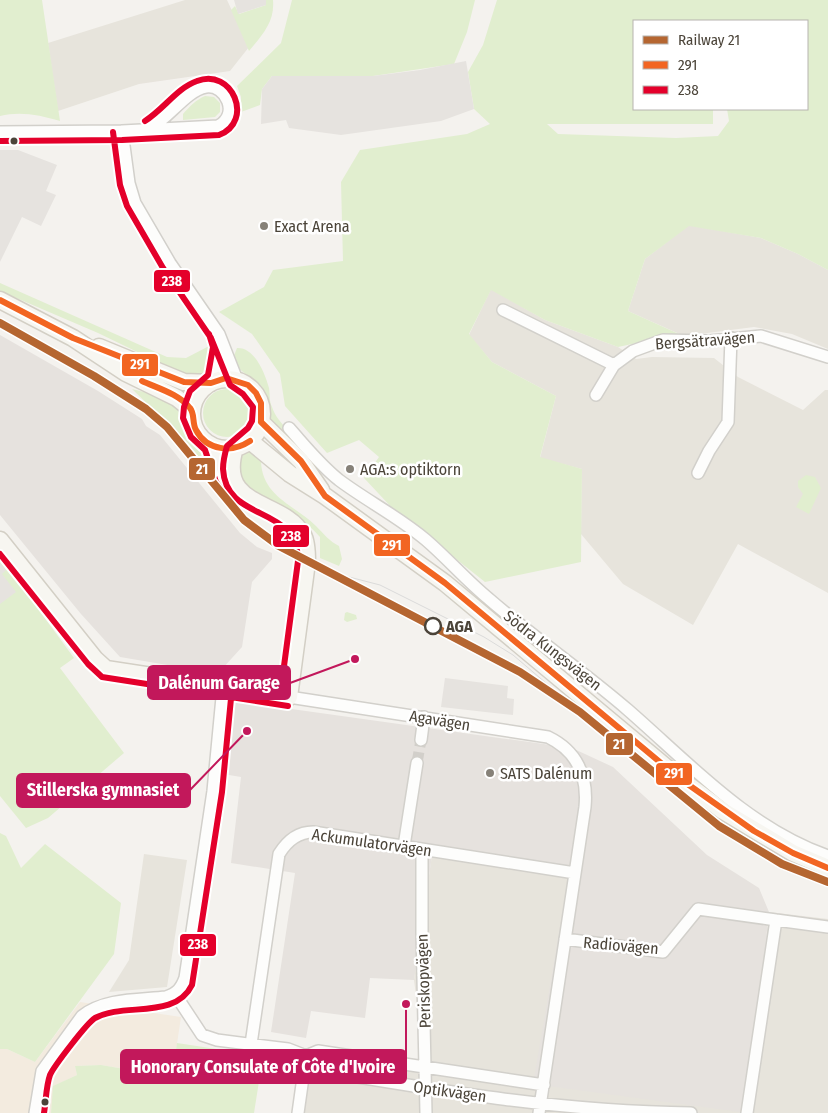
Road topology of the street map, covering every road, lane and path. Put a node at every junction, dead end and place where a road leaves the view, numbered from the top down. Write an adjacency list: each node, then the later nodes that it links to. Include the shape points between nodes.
1 (150, 128): 1 (street, via 218,126 228,117 227,100 218,89 211,86 200,88); 2 (street)
2 (122, 131): 3 (street); 8 (street, via 135,203 170,263 219,334)
3 (0, 132)
4 (0, 300): 6 (main road)
5 (503, 310): 10 (street)
6 (73, 338): 12 (main road, via 184,382); 14 (main road, via 126,373 170,394)
7 (731, 338): 9 (street, Bergsätravägen, via 761,336); 10 (street, Bergsätravägen, via 663,340 633,351); 19 (street, via 728,422)
8 (222, 346): 11 (street); 12 (street)
9 (828, 357)
10 (614, 365): 13 (street, Bergsätravägen)
11 (237, 380): 12 (main road, via 226,378); 15 (main road, via 256,393 261,404)
12 (213, 382): 14 (main road, via 198,394)
13 (596, 395)
14 (192, 410): 18 (main road, via 196,430)
15 (261, 422): 17 (main road, via 255,436); 20 (main road, Södra Kungsvägen, via 301,461)
16 (289, 428): 30 (street, Södra Kungsvägen, via 328,470 426,540 488,598 588,675 724,796 753,817)
17 (242, 444): 18 (main road, via 224,449); 20 (main road, Södra Kungsvägen); 22 (main road, via 232,470 236,484 252,500 299,529 306,540)
18 (212, 446): 22 (main road, via 222,474 234,494)
19 (698, 473)
20 (325, 496): 31 (main road, Södra Kungsvägen, via 445,583 664,766 723,811 792,853)
21 (0, 540): 23 (main road, Agavägen, via 102,666 113,671)
22 (306, 549): 24 (main road)
23 (223, 687): 24 (main road, Agavägen); 36 (street, via 213,791 185,978 182,987)
24 (289, 697): 25 (street, Agavägen)
25 (424, 717): 26 (street); 32 (street, Agavägen, via 548,737 567,749 581,770 586,792)
26 (421, 740)
27 (417, 762): 28 (street)
28 (404, 846): 29 (street, Ackumulatorvägen); 37 (street, Ackumulatorvägen, via 313,832 296,836 284,846 279,854)
29 (422, 849): 32 (street, Ackumulatorvägen); 39 (street, Periskopvägen)
30 (828, 856)
31 (828, 868)
32 (576, 872): 35 (street, Agavägen)
33 (776, 920): 34 (street, Radiovägen); 35 (street, Radiovägen, via 698,909 663,952); 48 (street)
34 (828, 927)
35 (565, 939): 40 (street, Agavägen)
36 (174, 994): 37 (street, Optikvägen, via 202,1035); 43 (street, via 106,1004 82,1016 42,1071)
37 (251, 1044): 38 (street, Optikvägen, via 288,1049)
38 (306, 1056): 39 (street, Optikvägen, via 318,1051); 41 (street, Optikvägen, via 316,1070); 44 (street)
39 (426, 1066): 40 (street, Optikvägen); 41 (street, Periskopvägen)
40 (544, 1085): 42 (street, Agavägen)
41 (427, 1088): 42 (street, Optikvägen); 45 (street, Periskopvägen)
42 (540, 1109): 46 (street, Optikvägen)
43 (35, 1113)
44 (298, 1113)
45 (426, 1113)
46 (635, 1113): 47 (street, Optikvägen)
47 (691, 1113)
48 (747, 1113)

